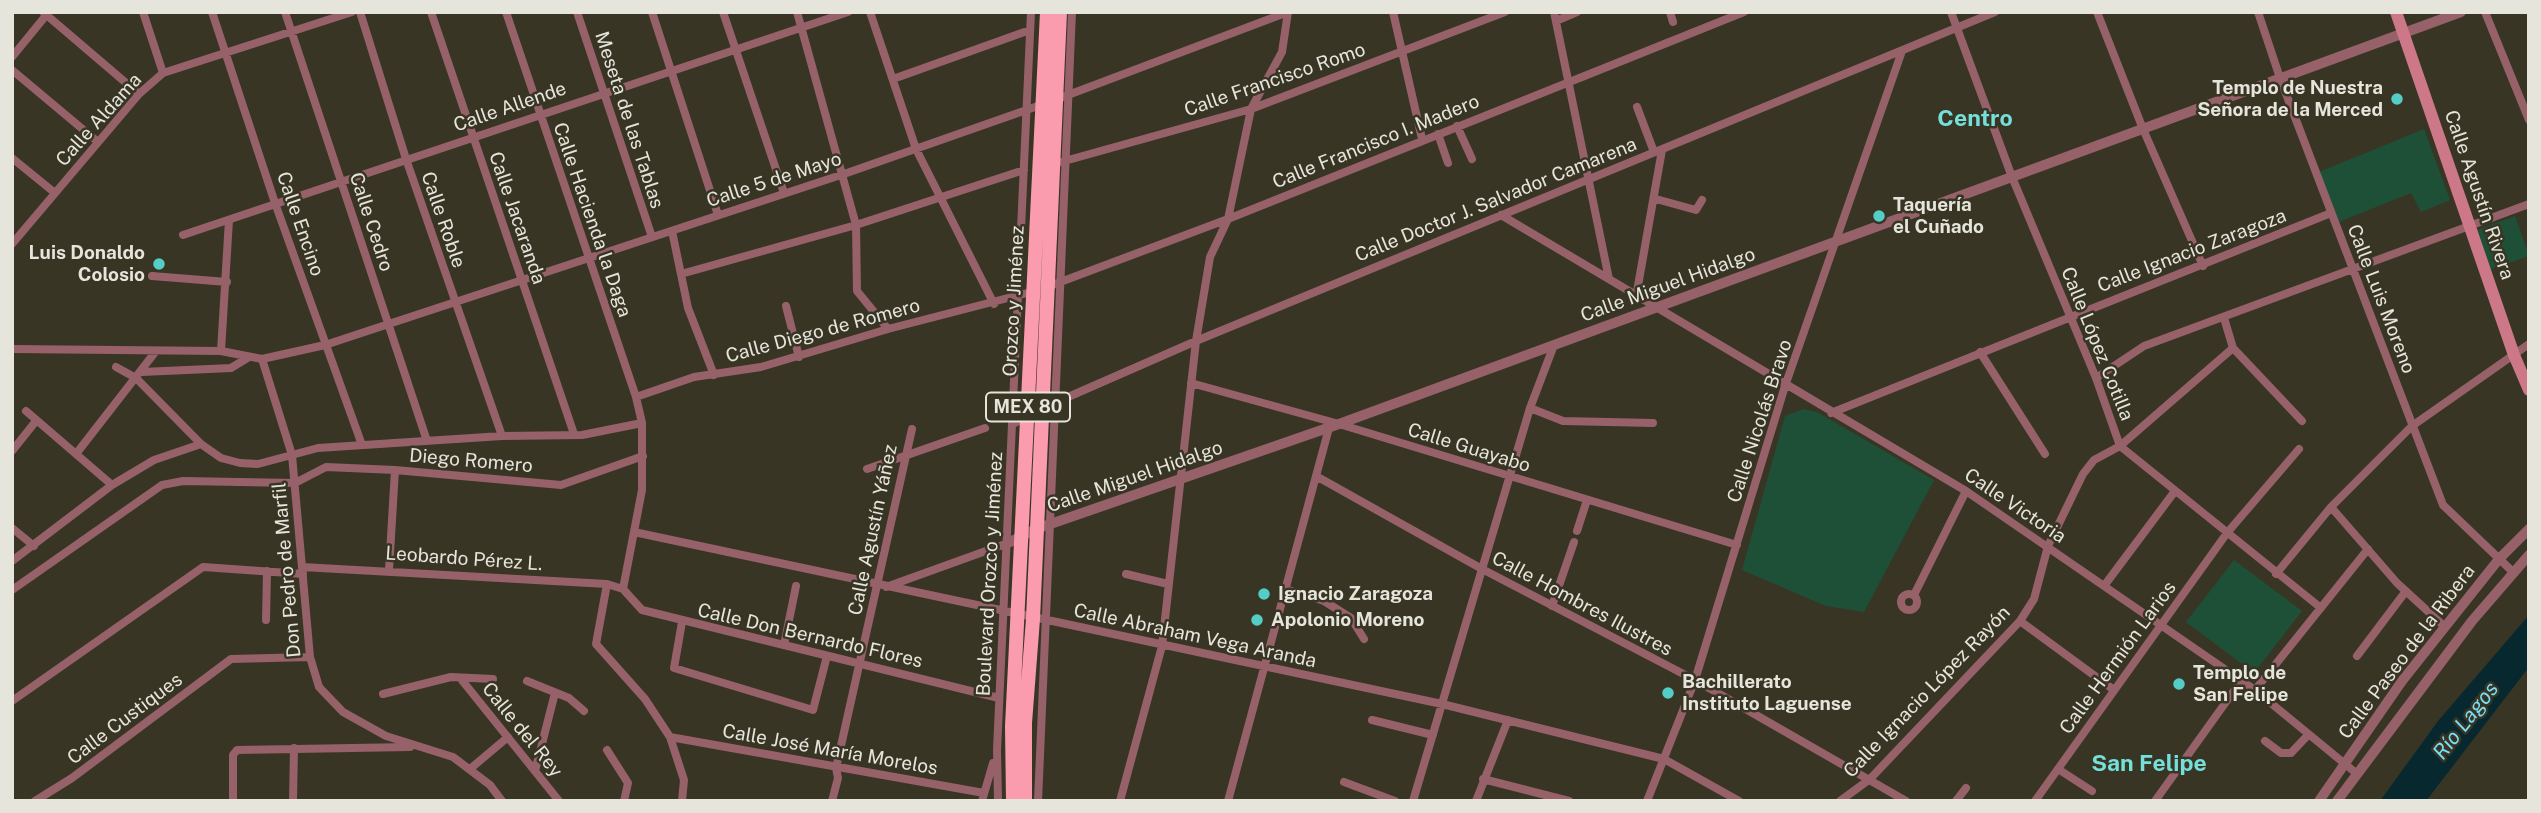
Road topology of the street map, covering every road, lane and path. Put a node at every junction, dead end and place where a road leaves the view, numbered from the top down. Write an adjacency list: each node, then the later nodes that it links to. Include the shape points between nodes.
1 (142, 12): 46 (street)
2 (212, 12): 41 (street, Calle Encino)
3 (285, 12): 37 (street, Calle Cedro)
4 (352, 12): 37 (street, Calle Aldama)
5 (360, 12): 67 (street, Calle Roble)
6 (431, 12): 61 (street, Calle Jacaranda)
7 (506, 12): 56 (street, Calle Hacienda la Daga)
8 (577, 12): 50 (street, Meseta de las Tablas)
9 (652, 12): 45 (street)
10 (723, 12): 39 (street)
11 (797, 12): 34 (street)
12 (848, 12): 34 (street, Calle Allende)
13 (870, 12): 48 (street)
14 (1031, 12): 36 (street, Boulevard Orozco y Jiménez / MEX 80)
15 (1047, 12): 52 (highway, Orozco y Jiménez / MEX 80)
16 (1060, 12): 52 (highway, Orozco y Jiménez / MEX 80)
17 (1072, 12): 52 (street, Orozco y Jiménez)
18 (1288, 12): 52 (street, Calle 5 de Mayo); 54 (street, via 1282,52)
19 (1393, 12): 42 (street)
20 (1505, 12): 42 (street, Calle Francisco Romo)
21 (1577, 12): 32 (street)
22 (1670, 12): 33 (street)
23 (1744, 12): 49 (street, Calle Francisco I. Madero)
24 (1951, 12): 35 (street, Calle López Cotilla)
25 (1995, 12): 35 (street, Calle Doctor J. Salvador Camarena)
26 (2097, 12): 59 (street)
27 (2258, 12): 47 (street, Calle Luis Moreno)
28 (2396, 12): 38 (main road, Calle Agustín Rivera)
29 (2461, 12): 38 (street, Calle Miguel Hidalgo)
30 (2486, 12): 57 (street)
31 (46, 13): 43 (street); 51 (street)
32 (1555, 17): 49 (street)
33 (1673, 22)
34 (802, 28): 39 (street, Calle Allende); 72 (street)
35 (1957, 28): 40 (street, Calle Doctor J. Salvador Camarena); 73 (street, Calle López Cotilla)
36 (1030, 30): 48 (street); 55 (street, Boulevard Orozco y Jiménez / MEX 80)
37 (292, 32): 41 (street, Calle Aldama); 75 (street, Calle Cedro)
38 (2403, 34): 47 (street, Calle Miguel Hidalgo); 89 (main road, Calle Agustín Rivera)
39 (736, 50): 45 (street, Calle Allende); 77 (street)
40 (1902, 51): 65 (street, Calle Doctor J. Salvador Camarena); 94 (street, Calle Nicolás Bravo)
41 (226, 53): 46 (street, Calle Aldama); 81 (street, Calle Encino)
42 (1402, 53): 54 (street, Calle Francisco Romo); 62 (street)
43 (12, 57)
44 (12, 70): 63 (street)
45 (670, 71): 50 (street, Calle Allende); 84 (street)
46 (163, 74): 51 (street, Calle Aldama)
47 (2280, 78): 59 (street, Calle Miguel Hidalgo); 83 (street, Calle Luis Moreno)
48 (893, 79): 64 (street)
49 (1569, 82): 58 (street, Calle Francisco I. Madero); 74 (street)
50 (604, 93): 56 (street, Calle Allende); 92 (street, Meseta de las Tablas)
51 (139, 94): 63 (street, Calle Aldama)
52 (1056, 100): 55 (street, Calle 5 de Mayo); 69 (highway, Orozco y Jiménez / MEX 80); 104 (highway, Orozco y Jiménez / MEX 80)
53 (1637, 107): 65 (street)
54 (1251, 109): 69 (street, Calle Francisco Romo); 86 (street)
55 (1026, 110): 64 (street, Calle 5 de Mayo); 71 (street, Boulevard Orozco y Jiménez / MEX 80)
56 (539, 114): 61 (street, Calle Allende); 95 (street, Calle Hacienda la Daga)
57 (2529, 120)
58 (1457, 126): 60 (street, Calle Francisco I. Madero); 68 (street)
59 (2143, 129): 73 (street, Calle Miguel Hidalgo); 96 (street)
60 (1438, 134): 62 (street, Calle Francisco I. Madero); 70 (street)
61 (472, 137): 67 (street, Calle Allende); 101 (street, Calle Jacaranda)
62 (1422, 139): 86 (street, Calle Francisco I. Madero)
63 (98, 142): 76 (street, Calle Aldama)
64 (916, 149): 72 (street, Calle 5 de Mayo); 78 (street)
65 (1658, 151): 74 (street, Calle Doctor J. Salvador Camarena); 79 (street)
66 (12, 158): 76 (street)
67 (406, 159): 75 (street, Calle Allende); 107 (street, Calle Roble)
68 (1472, 159)
69 (1059, 163): 103 (street, Orozco y Jiménez); 104 (highway, Orozco y Jiménez / MEX 80)
70 (1448, 163)
71 (1024, 170): 78 (street); 105 (street, Boulevard Orozco y Jiménez / MEX 80)
72 (844, 174): 77 (street, Calle 5 de Mayo); 88 (street)
73 (2012, 177): 94 (street, Calle Miguel Hidalgo); 111 (street, Calle López Cotilla)
74 (1588, 180): 85 (street, Calle Doctor J. Salvador Camarena); 100 (street)
75 (341, 181): 81 (street, Calle Allende); 113 (street, Calle Cedro)
76 (55, 193): 93 (street, Calle Aldama)
77 (784, 193): 84 (street, Calle 5 de Mayo)
78 (938, 197): 88 (street); 108 (street)
79 (1656, 199): 80 (street, via 1696,210); 106 (street)
80 (1702, 200)
81 (275, 203): 87 (street, Calle Allende); 117 (street, Calle Encino)
82 (2529, 204): 89 (street)
83 (2331, 213): 96 (street, Calle Ignacio Zaragoza); 97 (street, Calle Luis Moreno)
84 (718, 215): 90 (street, Calle 5 de Mayo)
85 (1501, 215): 100 (street, Calle Victoria); 115 (street, Calle Doctor J. Salvador Camarena)
86 (1228, 219): 103 (street, Calle Francisco I. Madero); 115 (street, via 1210,257)
87 (229, 220): 91 (street, Calle Allende); 102 (street)
88 (856, 225): 98 (street); 114 (street, via 857,291)
89 (2469, 226): 97 (street); 124 (main road, Calle Agustín Rivera)
90 (671, 230): 92 (street, Calle 5 de Mayo); 98 (street)
91 (183, 234)
92 (652, 237): 95 (street, Calle 5 de Mayo)
93 (13, 241)
94 (1839, 241): 110 (street, Calle Miguel Hidalgo); 133 (street, Calle Nicolás Bravo)
95 (587, 259): 101 (street, Calle 5 de Mayo); 135 (street, Calle Hacienda la Daga)
96 (2203, 266): 111 (street, Calle Ignacio Zaragoza)
97 (2353, 270): 112 (street); 147 (street, Calle Luis Moreno)
98 (681, 274): 130 (street, via 688,308)
99 (152, 276): 102 (street)
100 (1609, 279): 106 (street, Calle Victoria)
101 (521, 281): 107 (street, Calle 5 de Mayo); 150 (street, Calle Jacaranda)
102 (227, 282): 122 (street)
103 (1061, 282): 104 (street, Calle Francisco I. Madero); 136 (street, Orozco y Jiménez)
104 (1040, 289): 105 (street, Calle Francisco I. Madero); 139 (highway, Orozco y Jiménez / MEX 80)
105 (1018, 297): 108 (street, Calle Diego de Romero); 145 (street, Boulevard Orozco y Jiménez / MEX 80)
106 (1636, 297): 110 (street, Calle Victoria)
107 (456, 303): 113 (street, Calle 5 de Mayo); 151 (street, Calle Roble)
108 (994, 304): 114 (street, Calle Diego de Romero)
109 (786, 306): 125 (street)
110 (1655, 309): 118 (street, Calle Miguel Hidalgo); 133 (street, Calle Victoria)
111 (2069, 317): 123 (street, Calle Ignacio Zaragoza); 131 (street, Calle López Cotilla)
112 (2224, 318): 119 (street); 131 (street, via 2144,346)
113 (388, 325): 117 (street, Calle 5 de Mayo); 152 (street, Calle Cedro)
114 (888, 329): 125 (street, Calle Diego de Romero)
115 (1196, 341): 132 (street); 136 (street, Calle Doctor J. Salvador Camarena)
116 (2529, 344): 124 (street)
117 (325, 345): 127 (street, Calle 5 de Mayo); 154 (street, Calle Encino)
118 (1554, 345): 137 (street); 146 (street, Calle Miguel Hidalgo)
119 (2233, 348): 142 (street); 155 (street, Calle Ignacio López Rayón)
120 (12, 349): 121 (street)
121 (156, 351): 122 (street); 129 (street)
122 (221, 351): 126 (street)
123 (1980, 352): 140 (street, Calle Ignacio Zaragoza); 159 (street)
124 (2514, 355): 134 (main road, Calle Agustín Rivera); 147 (street)
125 (799, 357): 130 (street, Calle Diego de Romero)
126 (249, 358): 127 (street, Calle 5 de Mayo); 129 (street, via 231,368)
127 (262, 359): 160 (street, Don Pedro de Marfil)
128 (116, 368): 129 (street)
129 (139, 375): 153 (street); 158 (street)
130 (714, 375): 135 (street, Calle Diego de Romero, via 694,377)
131 (2096, 378): 155 (street, Calle López Cotilla)
132 (1191, 383): 146 (street, Calle Guayabo); 167 (street)
133 (1785, 386): 140 (street, Calle Victoria); 182 (street, Calle Nicolás Bravo)
134 (2529, 390)
135 (636, 397): 143 (street, Calle Hacienda la Daga)
136 (1054, 402): 139 (street, Calle Doctor J. Salvador Camarena); 174 (street, Orozco y Jiménez)
137 (1530, 408): 144 (street, via 1563,421); 166 (street)
138 (26, 411): 141 (street)
139 (1034, 413): 145 (street, Calle Doctor J. Salvador Camarena); 174 (highway, Orozco y Jiménez / MEX 80); 180 (highway, Orozco y Jiménez / MEX 80)
140 (1831, 413): 170 (street, Calle Victoria)
141 (36, 421): 157 (street); 158 (street)
142 (2302, 421)
143 (642, 423): 150 (street); 161 (street, Calle Hacienda la Daga)
144 (1653, 423)
145 (1013, 424): 180 (street, Boulevard Orozco y Jiménez / MEX 80)
146 (1334, 426): 165 (street); 166 (street, Calle Guayabo); 167 (street, Calle Miguel Hidalgo)
147 (2412, 426): 173 (street); 187 (street, Calle Luis Moreno, via 2443,505)
148 (985, 428): 162 (street)
149 (912, 429): 162 (street, Calle Agustín Yáñez)
150 (574, 433): 151 (street)
151 (502, 436): 152 (street)
152 (427, 441): 154 (street)
153 (201, 444): 160 (street, via 240,463 258,464); 169 (street, via 154,460)
154 (362, 445): 160 (street)
155 (2120, 446): 171 (street, Calle López Cotilla); 184 (street, Calle Ignacio López Rayón, via 2094,460 2083,474)
156 (2299, 449): 179 (street, Calle Hermión Larios)
157 (12, 451)
158 (76, 454): 169 (street)
159 (2045, 454)
160 (292, 455): 168 (street, Don Pedro de Marfil)
161 (643, 456): 164 (street, Diego Romero, via 561,485); 178 (street, Calle Hacienda la Daga)
162 (905, 457): 163 (street); 199 (street, Calle Agustín Yáñez)
163 (867, 468)
164 (395, 470): 168 (street, Diego Romero, via 326,467); 191 (street)
165 (1316, 476): 189 (street, Calle Hombres Ilustres); 202 (street)
166 (1509, 477): 172 (street, Calle Guayabo); 189 (street)
167 (1180, 480): 174 (street, Calle Miguel Hidalgo); 197 (street)
168 (295, 483): 190 (street, Don Pedro de Marfil); 203 (street, via 183,481 162,485)
169 (112, 485): 183 (street)
170 (1966, 491): 184 (street, Calle Victoria); 205 (street)
171 (2175, 491): 179 (street, Calle López Cotilla); 200 (street)
172 (1587, 500): 177 (street); 182 (street, Calle Guayabo)
173 (2331, 507): 185 (street); 195 (street)
174 (1042, 527): 180 (street, Calle Miguel Hidalgo); 210 (highway, Orozco y Jiménez / MEX 80)
175 (12, 528): 183 (street)
176 (2529, 529): 187 (street, Calle Paseo de la Ribera)
177 (1577, 531)
178 (634, 532): 199 (street, Calle Abraham Vega Aranda); 201 (street, Calle Hacienda la Daga)
179 (2227, 533): 195 (street, Calle López Cotilla); 213 (street, Calle Hermión Larios)
180 (1015, 540): 199 (street, Calle Miguel Hidalgo); 208 (highway, Orozco y Jiménez / MEX 80)
181 (1574, 542): 206 (street)
182 (1737, 545): 225 (street, Calle Nicolás Bravo)
183 (34, 546): 188 (street)
184 (2048, 546): 200 (street, Calle Victoria); 211 (street, Calle Ignacio López Rayón, via 2034,599)
185 (2368, 549): 204 (street); 207 (street)
186 (2529, 555): 193 (street, Calle Paseo de la Ribera)
187 (2499, 559): 193 (street, Calle Luis Moreno); 214 (street, Calle Paseo de la Ribera)
188 (12, 561)
189 (1482, 569): 206 (street, Calle Hombres Ilustres); 234 (street)
190 (302, 570): 191 (street, Leobardo Pérez L.); 192 (street, Leobardo Pérez L.); 220 (street, Don Pedro de Marfil)
191 (389, 570): 196 (street, Leobardo Pérez L.)
192 (267, 571): 209 (street); 233 (street, Leobardo Pérez L., via 203,567)
193 (2514, 572): 253 (street, Calle Paseo de la Ribera)
194 (1126, 574): 197 (street)
195 (2276, 574): 207 (street, Calle López Cotilla)
196 (607, 584): 201 (street, Leobardo Pérez L.); 241 (street, via 596,644 645,699)
197 (1168, 584): 217 (street)
198 (796, 586): 216 (street)
199 (882, 586): 208 (street, Calle Abraham Vega Aranda); 221 (street, Calle Agustín Yáñez)
200 (2104, 586): 213 (street, Calle Victoria)
201 (623, 589): 212 (street, Calle Don Bernardo Flores, via 642,610)
202 (1285, 589): 215 (street, via 1324,601 1351,618); 222 (street)
203 (12, 590)
204 (2406, 591): 214 (street); 219 (street)
205 (1914, 595)
206 (1552, 606): 225 (street, Calle Hombres Ilustres)
207 (2321, 608): 229 (street)
208 (1011, 614): 210 (street, Calle Abraham Vega Aranda); 232 (street, Boulevard Orozco y Jiménez / MEX 80); 260 (highway, Orozco y Jiménez / MEX 80, via 1012,726)
209 (266, 620)
210 (1039, 620): 217 (street, Calle Abraham Vega Aranda); 260 (highway, Orozco y Jiménez / MEX 80, via 1025,723)
211 (2020, 621): 228 (street); 255 (street, Calle Ignacio López Rayón)
212 (682, 622): 216 (street, Calle Don Bernardo Flores); 218 (street, via 674,668 813,710)
213 (2160, 625): 227 (street, Calle Victoria); 228 (street, Calle Hermión Larios)
214 (2445, 627): 248 (street, Calle Paseo de la Ribera)
215 (1364, 639)
216 (784, 645): 218 (street, Calle Don Bernardo Flores)
217 (1162, 646): 222 (street, Calle Abraham Vega Aranda); 270 (street)
218 (827, 656): 221 (street, Calle Don Bernardo Flores)
219 (2357, 656)
220 (310, 657): 243 (street, Don Pedro de Marfil, via 319,687 342,712 386,736); 261 (street, Calle Custiques, via 231,659)
221 (860, 663): 232 (street, Calle Don Bernardo Flores); 249 (street, Calle Agustín Yáñez)
222 (1264, 667): 234 (street, Calle Abraham Vega Aranda); 271 (street)
223 (461, 679): 224 (street); 231 (street, via 452,677); 240 (street, Calle del Rey)
224 (492, 679)
225 (1695, 680): 247 (street, Calle Nicolás Bravo); 255 (street, Calle Hombres Ilustres)
226 (527, 681): 230 (street)
227 (2241, 681): 229 (street, Calle Victoria); 282 (street)
228 (2114, 690): 251 (street, Calle Hermión Larios)
229 (2255, 690): 239 (street, Calle Victoria)
230 (555, 693): 235 (street); 252 (street)
231 (383, 694)
232 (999, 698): 246 (street, Boulevard Orozco y Jiménez / MEX 80)
233 (12, 701)
234 (1442, 704): 237 (street, Calle Abraham Vega Aranda); 238 (street)
235 (584, 711)
236 (1372, 720): 238 (street)
237 (1508, 720): 247 (street, Calle Abraham Vega Aranda); 254 (street)
238 (1433, 735): 273 (street)
239 (2308, 735): 242 (street, via 2291,753); 248 (street, Calle Victoria)
240 (508, 737): 250 (street); 252 (street, Calle del Rey)
241 (670, 737): 249 (street, Calle José María Morelos); 267 (street, via 684,780)
242 (2265, 741)
243 (420, 747): 244 (street); 250 (street, Don Pedro de Marfil, via 453,757)
244 (294, 748): 262 (street, via 237,750 233,755); 263 (street)
245 (607, 750): 266 (street, via 628,783)
246 (997, 750): 259 (street); 269 (street, Boulevard Orozco y Jiménez / MEX 80)
247 (1664, 758): 276 (street, Calle Nicolás Bravo); 277 (street, Calle Abraham Vega Aranda)
248 (2344, 765): 253 (street, Calle Victoria); 283 (street, Calle Paseo de la Ribera)
249 (836, 768): 259 (street, Calle José María Morelos); 268 (street, Calle Agustín Yáñez)
250 (470, 769): 264 (street, Don Pedro de Marfil)
251 (2058, 769): 258 (street); 281 (street, Calle Hermión Larios)
252 (535, 771): 265 (street, Calle del Rey)
253 (2356, 773): 284 (street, Calle Paseo de la Ribera)
254 (1483, 779): 274 (street); 275 (street)
255 (1870, 779): 278 (street, Calle Ignacio López Rayón); 279 (street, Calle Hombres Ilustres)
256 (1344, 782): 272 (street)
257 (1966, 788): 280 (street)
258 (2092, 790)
259 (983, 797)
260 (1031, 800)
261 (35, 801)
262 (233, 801)
263 (293, 801)
264 (502, 801)
265 (559, 801)
266 (624, 801)
267 (682, 801)
268 (832, 801)
269 (998, 801)
270 (1120, 801)
271 (1228, 801)
272 (1395, 801)
273 (1413, 801)
274 (1476, 801)
275 (1569, 801)
276 (1647, 801)
277 (1739, 801)
278 (1840, 801)
279 (1906, 801)
280 (1956, 801)
281 (2035, 801)
282 (2155, 801)
283 (2319, 801)
284 (2337, 801)

